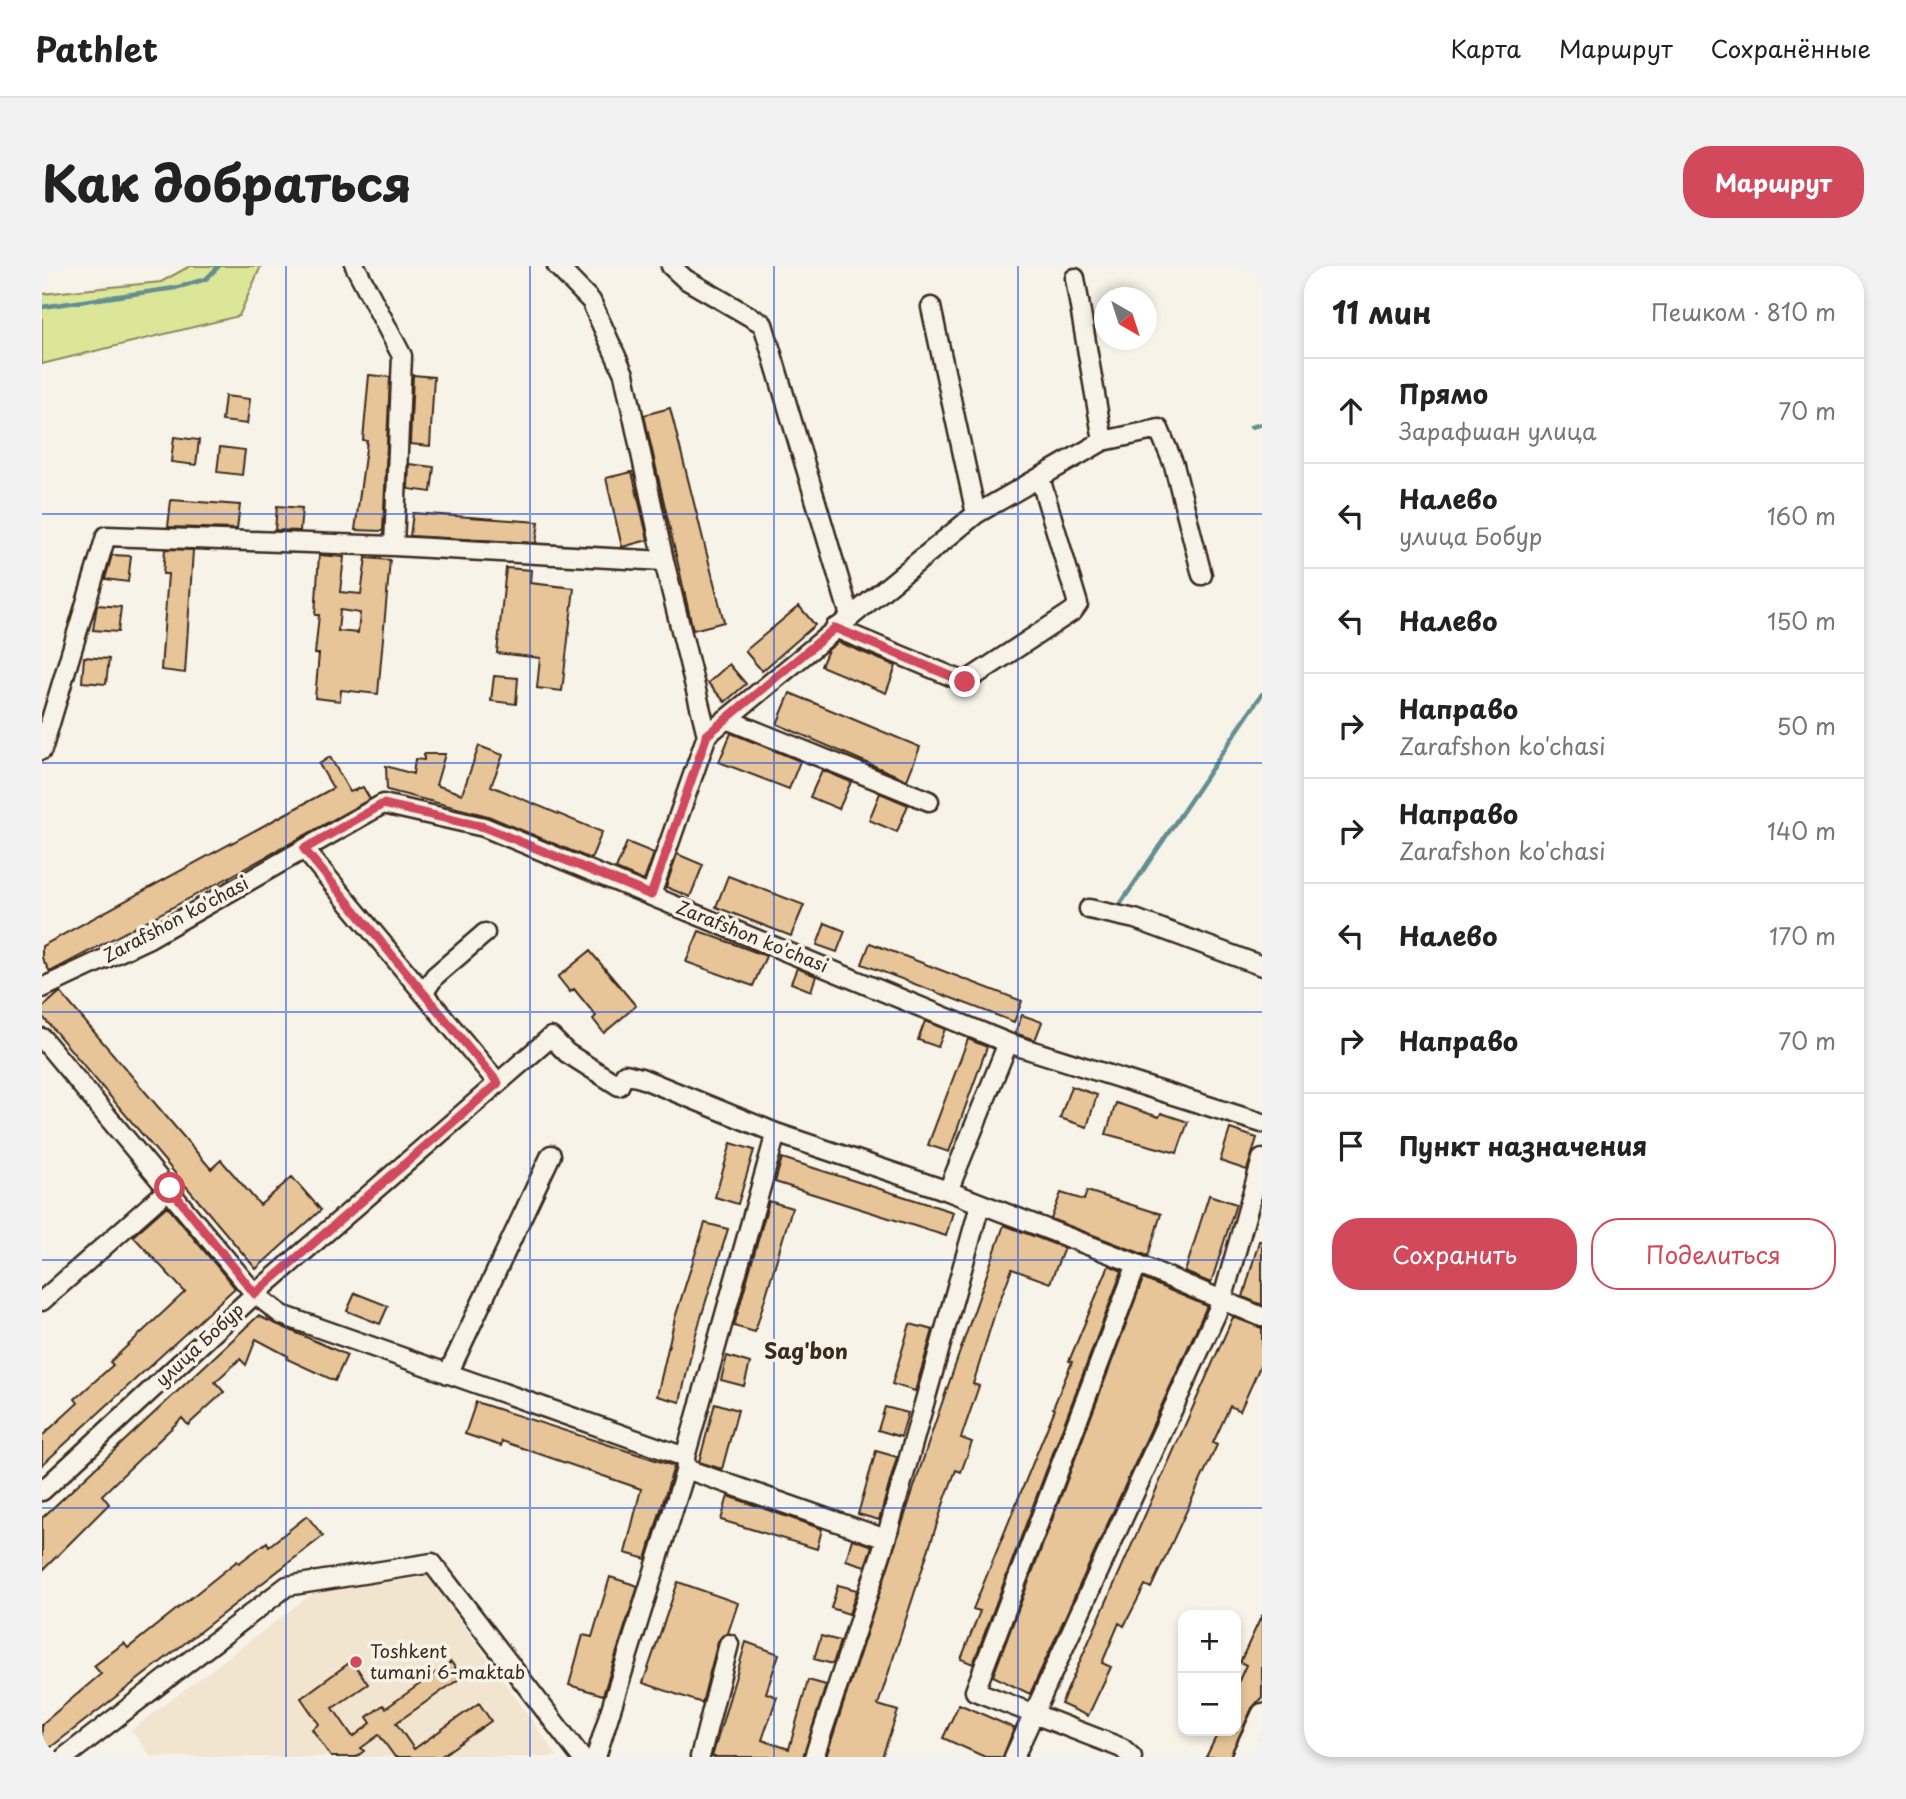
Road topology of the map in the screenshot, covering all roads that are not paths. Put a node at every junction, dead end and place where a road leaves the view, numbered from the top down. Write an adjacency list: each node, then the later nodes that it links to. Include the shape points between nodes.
1 (355, 266): 9 (street, via 402,356)
2 (556, 266): 10 (street, via 591,300 624,374)
3 (671, 266): 12 (street, via 685,279 763,324)
4 (1075, 278): 6 (street)
5 (931, 307): 8 (street)
6 (1104, 441): 7 (street); 11 (street, via 1159,429 1174,465)
7 (1040, 478): 8 (street); 13 (street, via 1078,604 1073,611 965,682)
8 (976, 514): 12 (street)
9 (394, 547): 10 (street); 16 (street, via 106,536)
10 (664, 561): 15 (street)
11 (1202, 575)
12 (850, 616): 13 (street)
13 (835, 628): 14 (street)
14 (726, 719): 15 (street); 17 (street)
15 (707, 735): 19 (street)
16 (42, 750)
17 (929, 801)
18 (304, 849): 19 (street, Zarafshon ko'chasi, via 383,804 484,827); 23 (street, Zarafshon ko'chasi, via 149,938); 24 (street)
19 (651, 895): 26 (street, Zarafshon ko'chasi)
20 (1089, 909): 22 (street, via 1135,919)
21 (485, 933): 24 (street, via 435,976)
22 (1262, 966)
23 (42, 988)
24 (424, 992): 27 (street)
25 (42, 1038): 32 (street)
26 (1008, 1043): 28 (street, Zarafshon ko'chasi); 33 (street)
27 (498, 1083): 29 (street, улица Бобур, via 551,1037 567,1053 619,1086 625,1074 641,1078); 36 (street, улица Бобур)
28 (1262, 1123)
29 (776, 1133): 33 (street); 41 (street)
30 (551, 1155): 40 (street)
31 (1262, 1159): 38 (street)
32 (170, 1188): 36 (street); 37 (street)
33 (948, 1192): 34 (street)
34 (980, 1205): 35 (street); 43 (street)
35 (1137, 1264): 38 (street); 46 (street, via 975,1691)
36 (255, 1294): 40 (street, via 282,1315); 42 (street, улица Бобур)
37 (42, 1301)
38 (1223, 1301): 39 (street); 46 (street)
39 (1262, 1317)
40 (448, 1374): 41 (street)
41 (686, 1463): 43 (street); 49 (street)
42 (42, 1491)
43 (886, 1539): 51 (street)
44 (729, 1644): 50 (street)
45 (1262, 1713): 54 (street)
46 (1034, 1714): 52 (street); 53 (street, via 1122,1748)
47 (65, 1757): 48 (street, via 287,1586 432,1563)
48 (581, 1757)
49 (596, 1757)
50 (700, 1757)
51 (814, 1757)
52 (1014, 1757)
53 (1132, 1757)
54 (1241, 1757)

